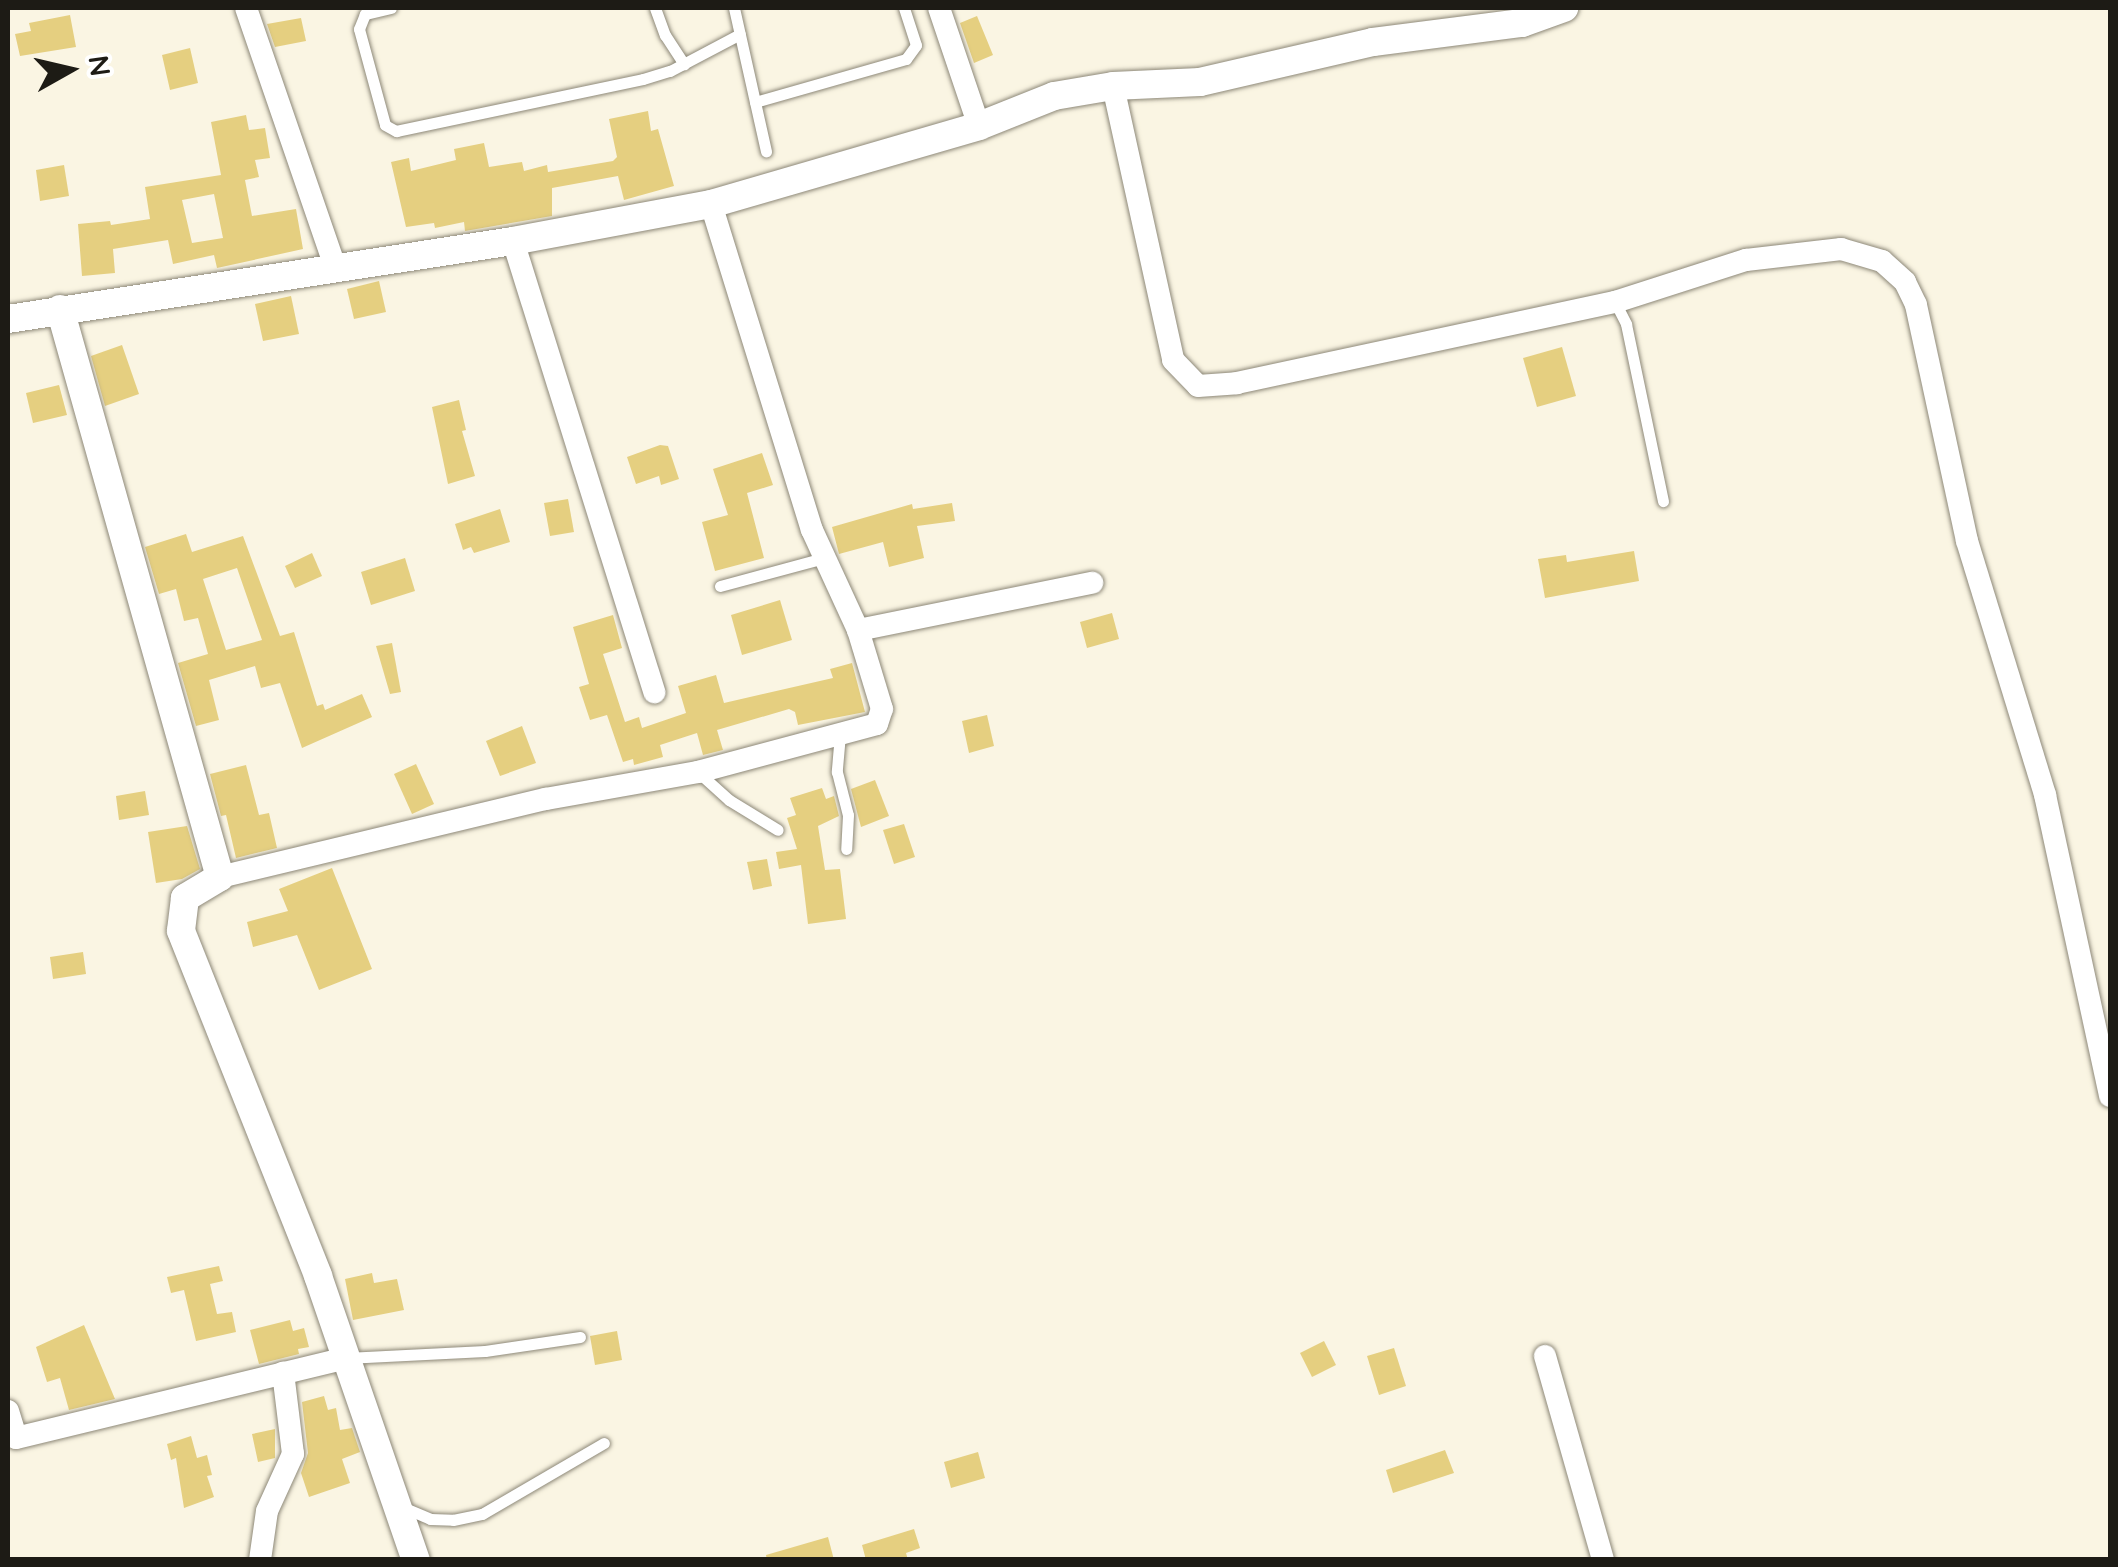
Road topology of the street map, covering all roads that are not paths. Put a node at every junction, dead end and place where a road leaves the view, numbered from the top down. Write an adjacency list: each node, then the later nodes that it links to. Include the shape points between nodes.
1 (246, 8): 16 (street)
2 (390, 8): 9 (lane, via 365,14 359,29 384,125 396,131 643,79)
3 (655, 8): 9 (lane)
4 (734, 8): 8 (lane)
5 (904, 8): 11 (lane, via 916,45 906,59)
6 (938, 8): 12 (street)
7 (1564, 8): 10 (street, via 1522,24 1374,42 1200,82)
8 (740, 34): 9 (lane); 11 (lane)
9 (684, 64)
10 (1113, 86): 12 (street, via 1054,96); 17 (street, via 1173,360 1198,386)
11 (755, 102): 13 (lane)
12 (979, 126): 14 (street, via 772,177)
13 (766, 151)
14 (711, 204): 15 (street); 21 (street)
15 (512, 241): 16 (street); 25 (street)
16 (335, 268): 18 (street)
17 (1615, 302): 20 (lane, via 1626,324); 31 (street, via 1746,260 1841,249 1882,260 1904,282 1916,305 1967,541 2044,795)
18 (60, 310): 19 (street); 30 (street)
19 (8, 319)
20 (1663, 501)
21 (824, 558): 23 (lane); 24 (street)
22 (1092, 583): 24 (street)
23 (720, 586)
24 (858, 630): 26 (street, via 883,716 877,724)
25 (654, 692)
26 (840, 734): 27 (street); 29 (lane)
27 (698, 772): 28 (lane, via 728,800); 30 (street, via 546,799)
28 (778, 830)
29 (846, 850)
30 (220, 877): 34 (street, via 185,898 181,931)
31 (2110, 1096)
32 (580, 1336): 34 (lane, via 484,1351)
33 (1545, 1356): 41 (street)
34 (346, 1358): 35 (street); 38 (street)
35 (283, 1374): 36 (street, via 16,1438); 39 (street, via 293,1454 266,1511)
36 (8, 1411)
37 (604, 1443): 38 (lane, via 482,1514 430,1519)
38 (396, 1504): 40 (street)
39 (260, 1560)
40 (416, 1560)
41 (1603, 1560)

